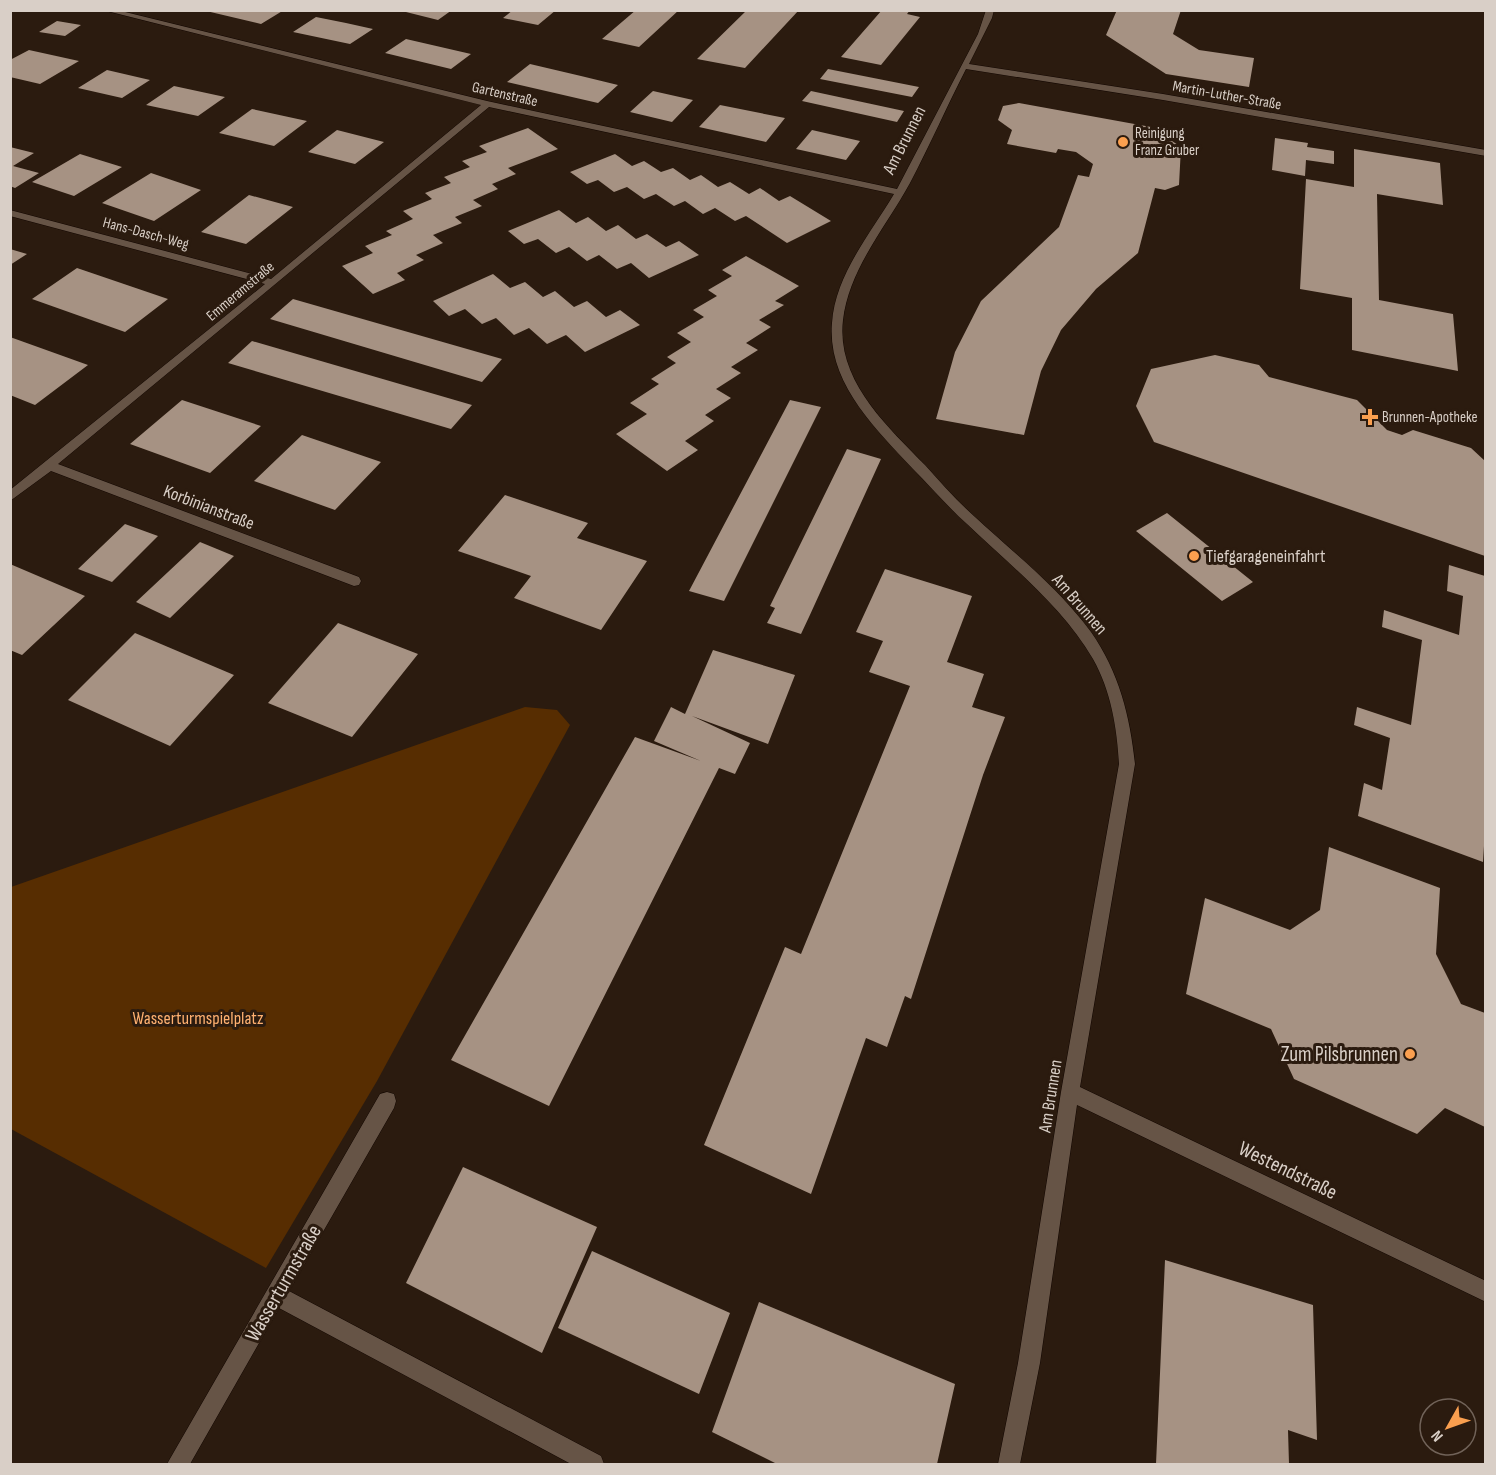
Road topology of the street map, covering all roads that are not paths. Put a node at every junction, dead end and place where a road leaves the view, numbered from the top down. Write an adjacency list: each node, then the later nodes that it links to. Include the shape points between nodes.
1 (106, 10): 4 (street, Gartenstraße)
2 (990, 10): 3 (street, Am Brunnen, via 988,25)
3 (964, 66): 5 (street, Martin-Luther-Straße); 6 (street, Am Brunnen)
4 (487, 104): 6 (street, Gartenstraße); 8 (street, Emmeramstraße)
5 (1485, 153)
6 (900, 192): 12 (street, Am Brunnen, via 846,287 837,321 839,350 849,378 873,419 950,502 1071,618 1098,655 1124,721 1128,765)
7 (10, 213): 8 (street, Hans-Dasch-Weg)
8 (273, 283): 9 (street, Emmeramstraße)
9 (51, 466): 10 (street, Emmeramstraße); 11 (street, Korbinianstraße)
10 (10, 497)
11 (354, 580)
12 (1070, 1092): 14 (street, Westendstraße); 18 (street, Am Brunnen, via 1029,1363)
13 (387, 1101): 15 (street, Wasserturmstraße)
14 (1485, 1292)
15 (276, 1295): 16 (street, Wasserturmstraße); 17 (street)
16 (178, 1464)
17 (593, 1464)
18 (1009, 1464)

